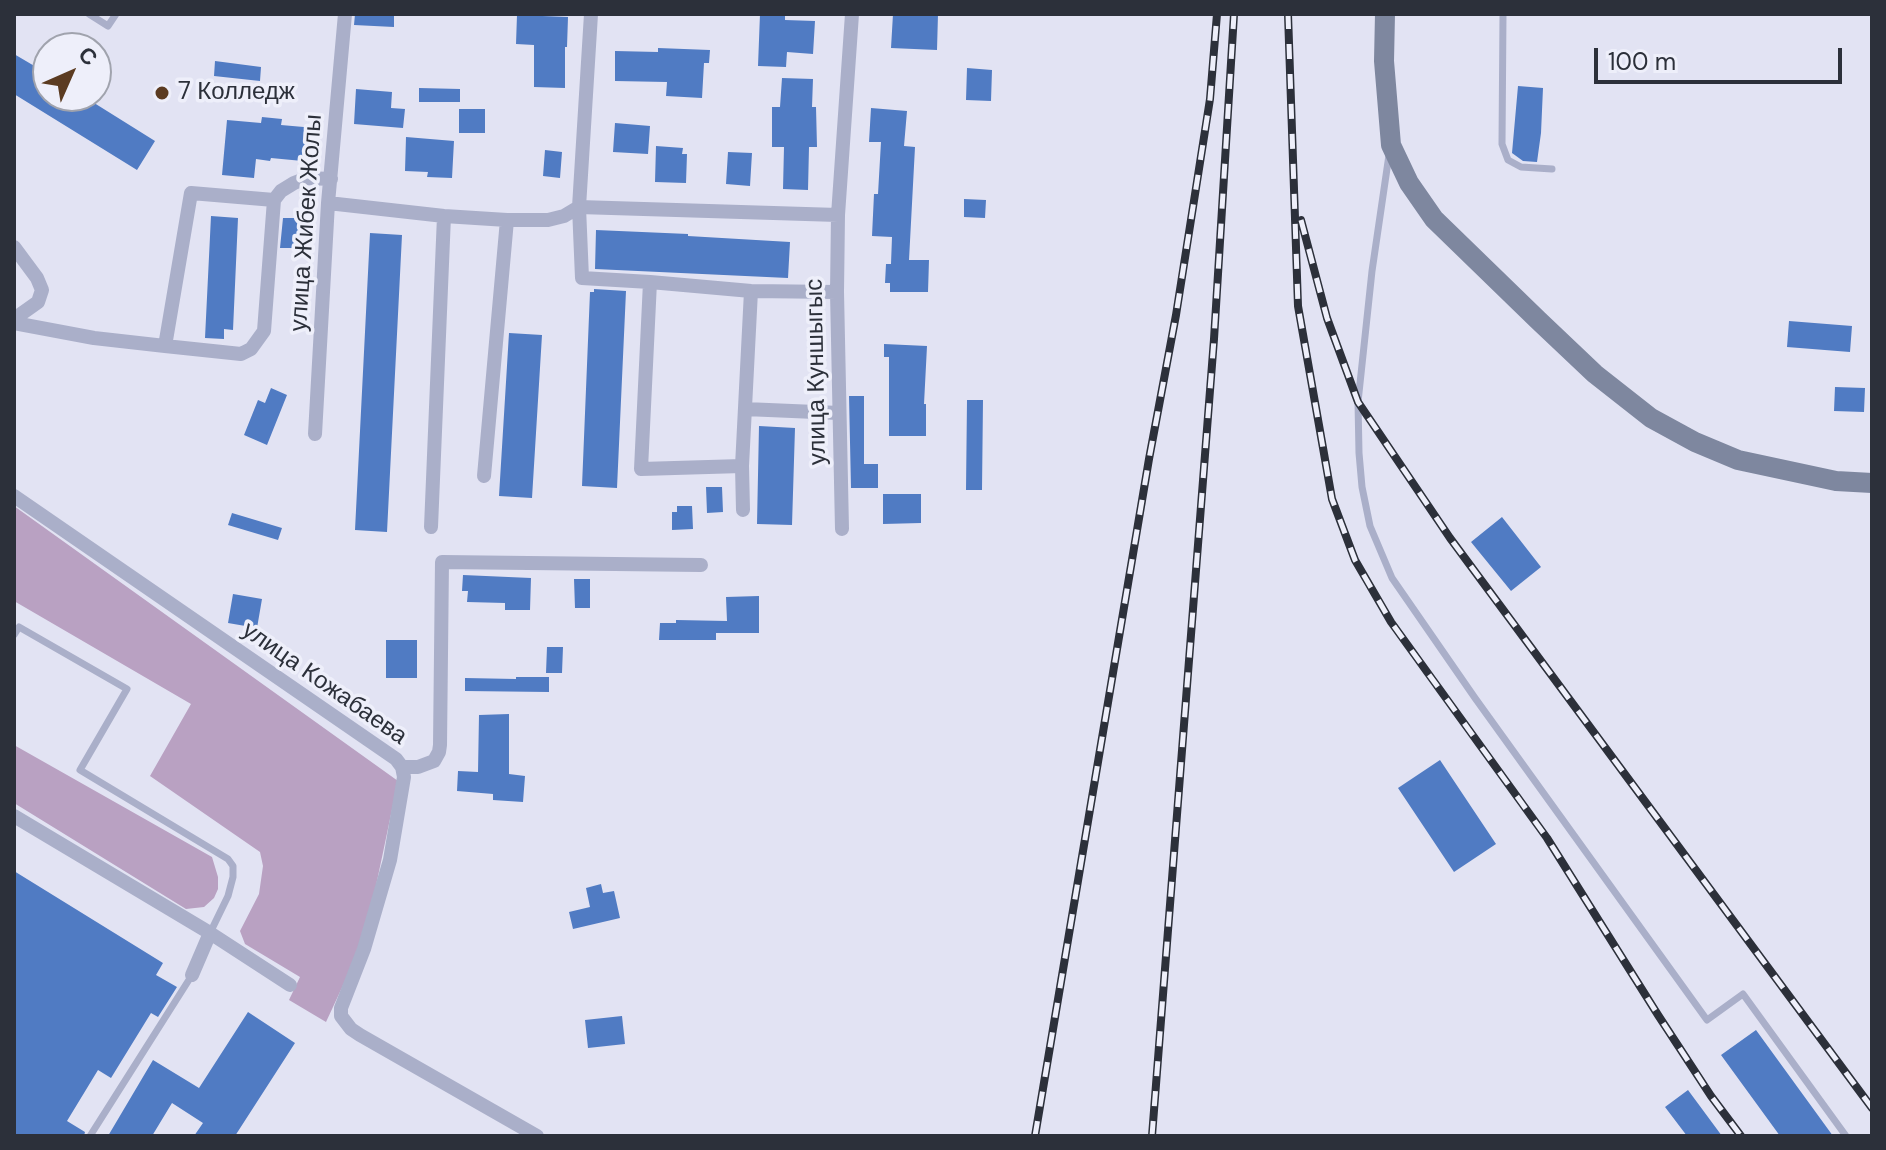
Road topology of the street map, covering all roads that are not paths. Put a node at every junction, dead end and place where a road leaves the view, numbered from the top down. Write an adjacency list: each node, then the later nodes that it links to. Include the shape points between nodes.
1 (89, 14): 2 (lane, via 108,26)
2 (116, 14)
3 (345, 14): 10 (street, улица Жибек Жолы)
4 (591, 14): 13 (street)
5 (852, 14): 14 (street, улица Куншыгыс)
6 (1385, 14): 8 (main road)
7 (1503, 14): 9 (lane, via 1502,144 1508,160 1521,167)
8 (1391, 145): 28 (main road, via 1434,219 1595,374 1651,418 1738,460 1836,481); 42 (lane, via 1358,402 1360,465 1370,526 1392,578 1707,1020 1743,994)
9 (1552, 169)
10 (331, 179): 11 (street, via 307,178); 12 (street, улица Жибек Жолы)
11 (274, 200): 22 (street, via 191,193); 22 (street, via 264,331 258,342 241,354)
12 (328, 203): 15 (street); 25 (street, улица Жибек Жолы)
13 (579, 207): 14 (street); 16 (street, via 548,220); 18 (street, via 582,278)
14 (838, 215): 20 (street, улица Куншыгыс)
15 (444, 216): 16 (street); 31 (street)
16 (507, 220): 27 (street)
17 (14, 247): 21 (street, via 42,290 38,302)
18 (650, 282): 19 (street); 26 (street, via 641,469)
19 (751, 291): 20 (street); 23 (street)
20 (837, 292): 24 (street, улица Куншыгыс)
21 (14, 321): 22 (street)
22 (165, 346)
23 (745, 409): 24 (street); 26 (street)
24 (839, 413): 32 (street, улица Куншыгыс)
25 (315, 434)
26 (742, 466): 30 (street)
27 (484, 476)
28 (1872, 483)
29 (14, 496): 35 (street, улица Кожабаева, via 389,753)
30 (743, 510)
31 (431, 527)
32 (842, 529)
33 (701, 565): 35 (street, via 442,562 439,752 434,761)
34 (14, 635): 37 (lane, via 19,627 127,689 80,770 228,859 233,877)
35 (402, 767): 41 (street, улица Кожабаева, via 390,860 341,1016 360,1035)
36 (14, 816): 37 (street)
37 (210, 933): 38 (street); 39 (street)
38 (192, 975): 40 (lane)
39 (290, 985)
40 (90, 1136)
41 (537, 1136)
42 (1846, 1136)

